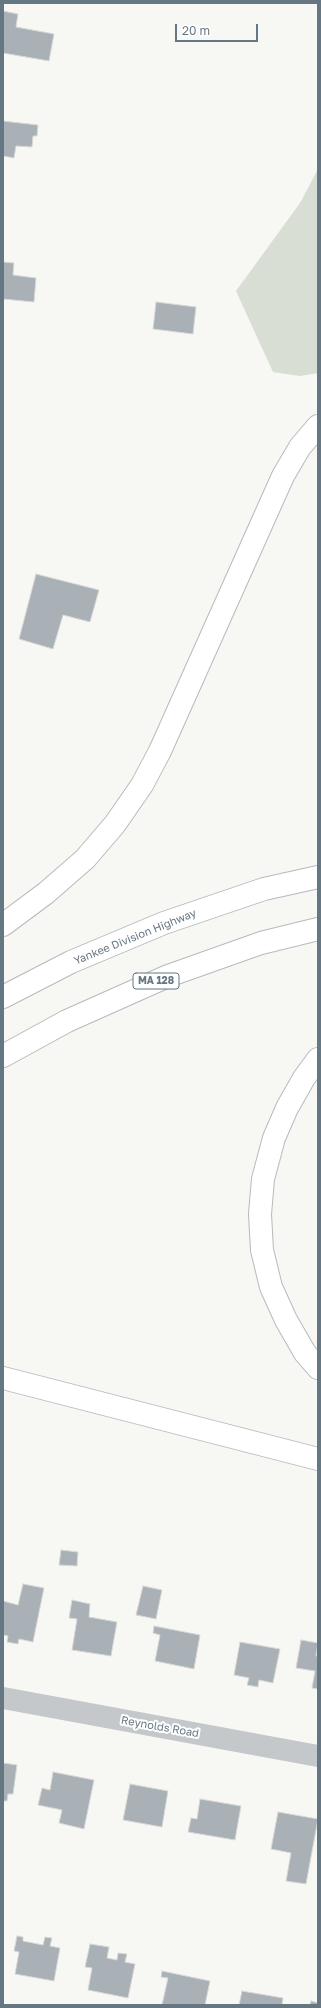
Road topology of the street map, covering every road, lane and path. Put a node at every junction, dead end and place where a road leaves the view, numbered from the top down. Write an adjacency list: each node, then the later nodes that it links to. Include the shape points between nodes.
1 (318, 426): 3 (highway, via 300,447 280,483 160,751 142,785 115,824 85,858)
2 (318, 877): 5 (highway, Yankee Division Highway, via 264,889 164,923 71,962)
3 (3, 925)
4 (318, 929): 6 (highway, MA 128, via 260,943 168,976 66,1021)
5 (3, 997)
6 (3, 1056)
7 (318, 1059): 8 (highway, via 287,1108 274,1138 263,1179 260,1214 262,1250 271,1287 304,1354)
8 (318, 1368)
9 (3, 1378): 10 (highway)
10 (318, 1459)
11 (3, 1698): 12 (street, Reynolds Road)
12 (318, 1756)

